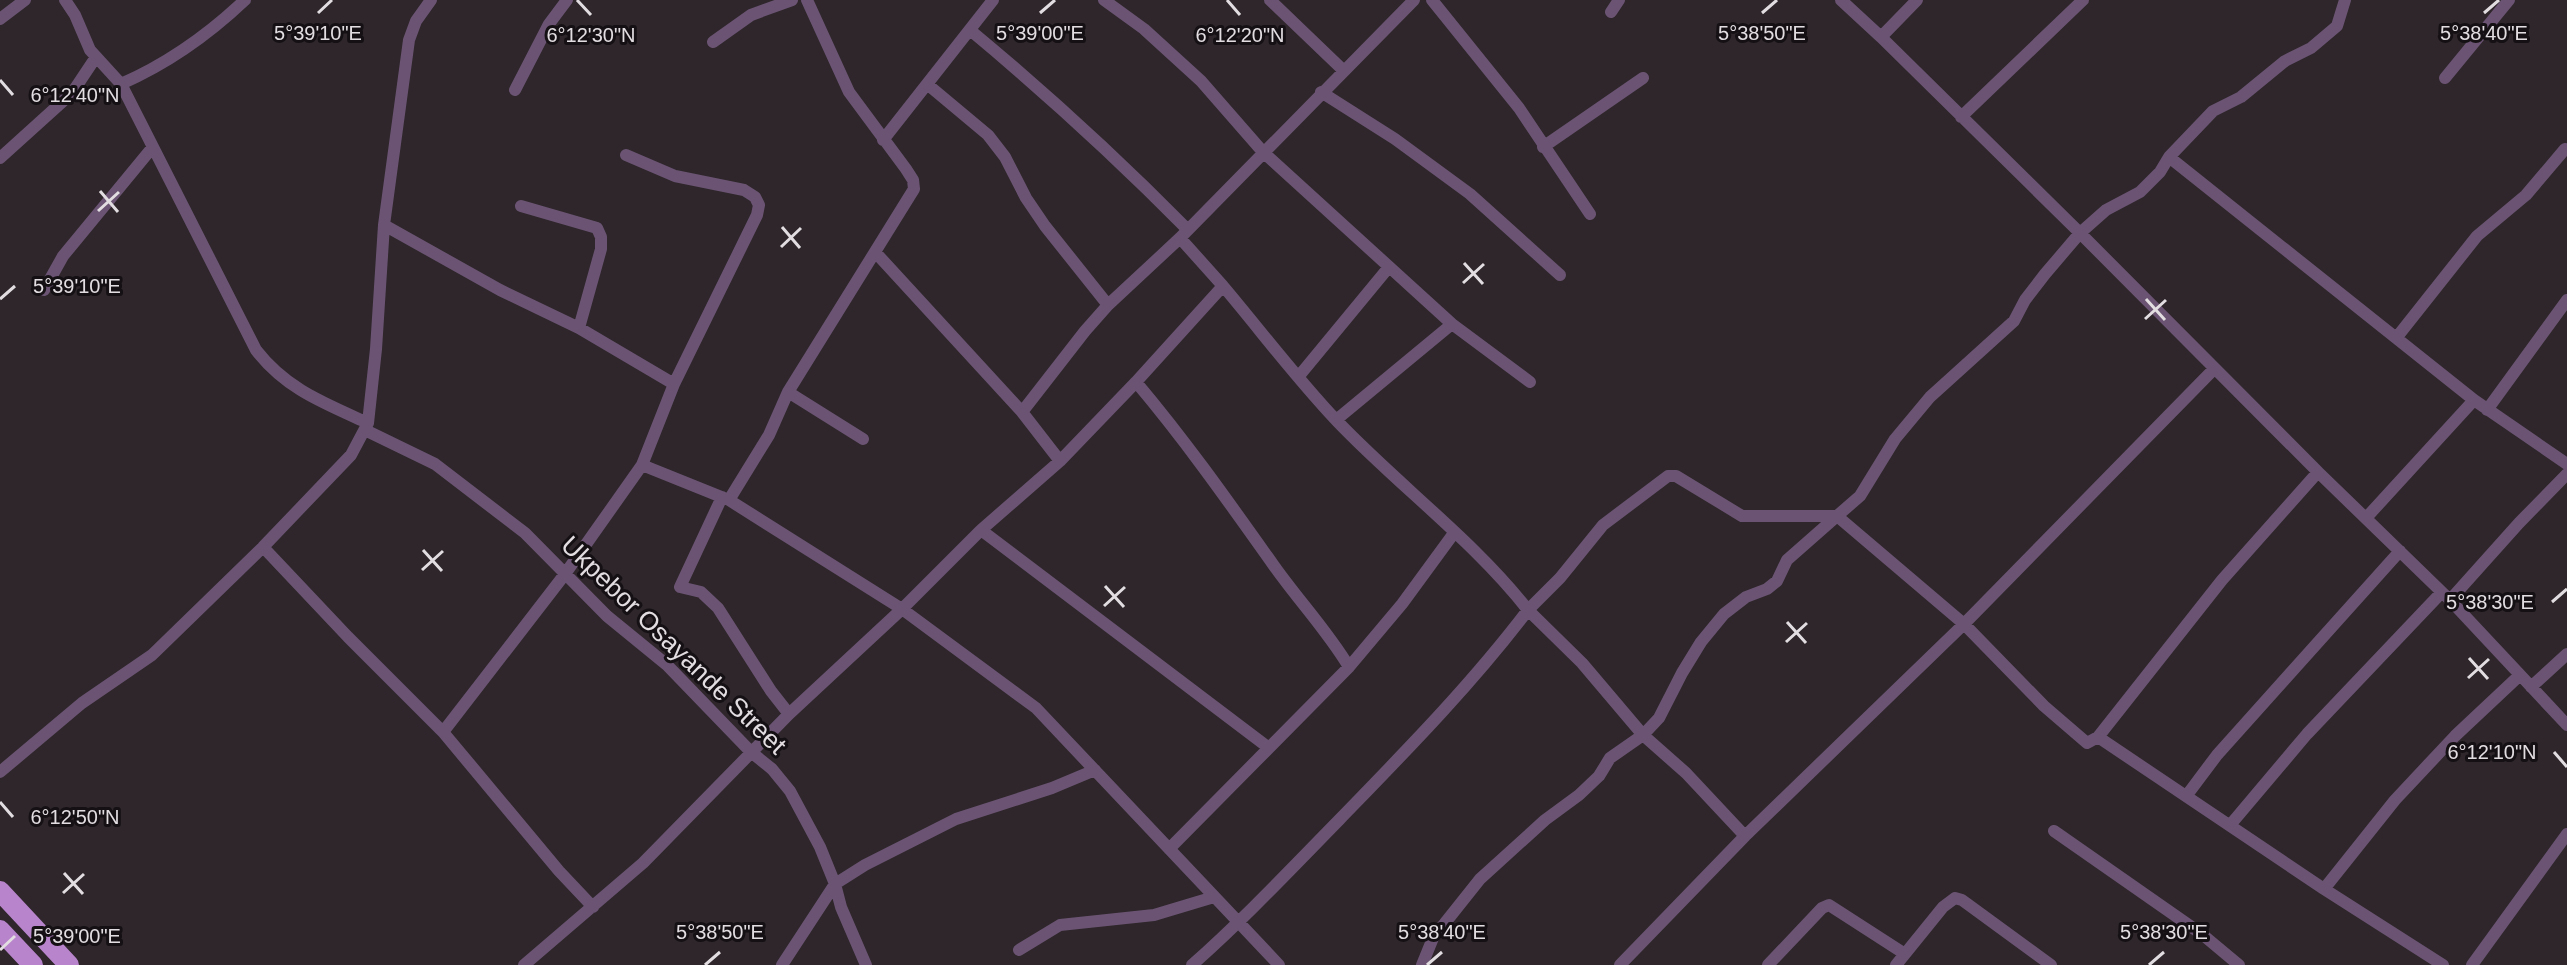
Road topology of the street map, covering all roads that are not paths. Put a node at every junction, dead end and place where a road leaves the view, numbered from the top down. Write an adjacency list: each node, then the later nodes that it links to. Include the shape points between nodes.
1 (25, 0): 20 (street)
2 (65, 0): 24 (street, Ukpebor Osayande Street)
3 (245, 0): 28 (street, via 181,52)
4 (431, 0): 43 (street, via 409,40)
5 (567, 0): 30 (street)
6 (792, 0): 23 (street, via 751,15)
7 (807, 0): 33 (street, via 849,92)
8 (993, 0): 21 (street)
9 (1104, 0): 37 (street, via 1201,81)
10 (1270, 0): 25 (street)
11 (1414, 0): 25 (street)
12 (1432, 0): 34 (street, via 1519,108)
13 (1619, 0): 19 (street)
14 (1841, 0): 22 (street)
15 (1917, 0): 22 (street)
16 (2083, 0): 32 (street)
17 (2345, 0): 39 (street, via 2337,26 2241,97 2213,111)
18 (2509, 0): 27 (street)
19 (1611, 12)
20 (0, 19)
21 (970, 30): 29 (street); 45 (street, via 1121,162)
22 (1881, 37): 32 (street)
23 (713, 42)
24 (96, 57): 28 (street, Ukpebor Osayande Street); 40 (street, via 72,93)
25 (1343, 70): 31 (street)
26 (1643, 78): 34 (street)
27 (2445, 78)
28 (121, 84): 35 (street, Ukpebor Osayande Street)
29 (927, 84): 33 (street); 52 (street, via 988,135 1045,226)
30 (515, 90)
31 (1321, 92): 37 (street); 48 (street, via 1470,194)
32 (1961, 117): 44 (street)
33 (883, 140): 46 (street, via 914,189)
34 (1543, 147): 42 (street)
35 (152, 148): 50 (street, via 63,256); 66 (street, Ukpebor Osayande Street, via 256,350 287,383)
36 (2566, 149): 55 (street, via 2526,195 2477,236)
37 (1263, 152): 45 (street); 47 (street)
38 (626, 155): 60 (street, via 675,176 744,190 759,205)
39 (2169, 157): 44 (street, via 2140,192 2106,210); 55 (street)
40 (0, 158)
41 (521, 206): 54 (street, via 597,228 601,249)
42 (1590, 214)
43 (384, 225): 54 (street); 66 (street)
44 (2080, 233): 56 (street); 74 (street, via 2014,321 1930,397 1895,439 1860,496)
45 (1184, 234): 49 (street); 52 (street)
46 (876, 253): 61 (street); 64 (street)
47 (1389, 267): 53 (street); 57 (street)
48 (1560, 275)
49 (1223, 286): 57 (street); 58 (street)
50 (44, 290)
51 (2567, 300): 63 (street)
52 (1108, 305): 64 (street)
53 (1452, 324): 59 (street); 65 (street)
54 (579, 328): 60 (street)
55 (2397, 337): 62 (street)
56 (2214, 369): 71 (street); 84 (street)
57 (1299, 376): 65 (street)
58 (1136, 382): 68 (street); 86 (street, via 1229,499)
59 (1530, 382)
60 (674, 384): 70 (street)
61 (788, 392): 67 (street); 73 (street, via 769,435)
62 (2474, 400): 63 (street); 75 (street)
63 (2487, 410): 69 (street)
64 (1022, 412): 68 (street)
65 (1336, 420): 77 (street)
66 (366, 426): 78 (street, via 351,455); 80 (street, Ukpebor Osayande Street, via 435,464 525,533)
67 (863, 439)
68 (1060, 461): 76 (street)
69 (2567, 464)
70 (642, 465): 73 (street); 80 (street)
71 (2318, 472): 75 (street); 93 (street, via 2222,580)
72 (2567, 474): 81 (street)
73 (726, 498): 82 (street); 89 (street, via 680,587 701,592 718,608)
74 (1837, 516): 83 (street, via 1742,516 1668,476 1603,525); 84 (street); 92 (street, via 1787,560 1777,581 1724,614)
75 (2366, 518): 79 (street)
76 (981, 530): 82 (street); 94 (street)
77 (1454, 533): 83 (street); 86 (street)
78 (263, 547): 91 (street); 97 (street, via 152,655 82,703)
79 (2400, 551): 81 (street); 98 (street)
80 (565, 574): 91 (street); 95 (street, Ukpebor Osayande Street, via 667,665)
81 (2446, 596): 87 (street); 99 (street, via 2307,734)
82 (902, 609): 89 (street); 96 (street, via 1036,708)
83 (1528, 610): 92 (street); 109 (street, via 1402,756)
84 (1964, 624): 93 (street, via 2087,743); 102 (street)
85 (2567, 654): 88 (street)
86 (1349, 667): 94 (street)
87 (2520, 675): 88 (street); 105 (street, via 2395,800)
88 (2531, 687): 90 (street)
89 (789, 714): 95 (street)
90 (2567, 725)
91 (443, 732): 108 (street)
92 (1643, 735): 102 (street); 120 (street, via 1610,758 1579,795 1480,879 1433,938)
93 (2098, 737): 98 (street)
94 (1269, 748): 103 (street)
95 (751, 752): 104 (street, Ukpebor Osayande Street, via 790,791); 108 (street)
96 (1095, 770): 103 (street); 104 (street, via 956,819)
97 (0, 772)
98 (2187, 795): 99 (street)
99 (2231, 824): 105 (street)
100 (2054, 831): 125 (street)
101 (2567, 834): 127 (street)
102 (1745, 836): 121 (street)
103 (1169, 849): 107 (street)
104 (835, 884): 116 (street); 117 (street, Ukpebor Osayande Street)
105 (2324, 889): 126 (street)
106 (0, 891): 114 (highway)
107 (1214, 897): 109 (street); 111 (street, via 1154,915 1060,925)
108 (593, 907): 115 (street)
109 (1239, 924): 118 (street); 119 (street)
110 (0, 930): 113 (highway)
111 (1019, 950)
112 (1905, 954): 122 (street, via 1829,905); 123 (street); 124 (street, via 1955,898)
113 (33, 965)
114 (69, 965)
115 (524, 965)
116 (782, 965)
117 (866, 965)
118 (1192, 965)
119 (1279, 965)
120 (1422, 965)
121 (1620, 965)
122 (1768, 965)
123 (1896, 965)
124 (2051, 965)
125 (2239, 965)
126 (2443, 965)
127 (2472, 965)

